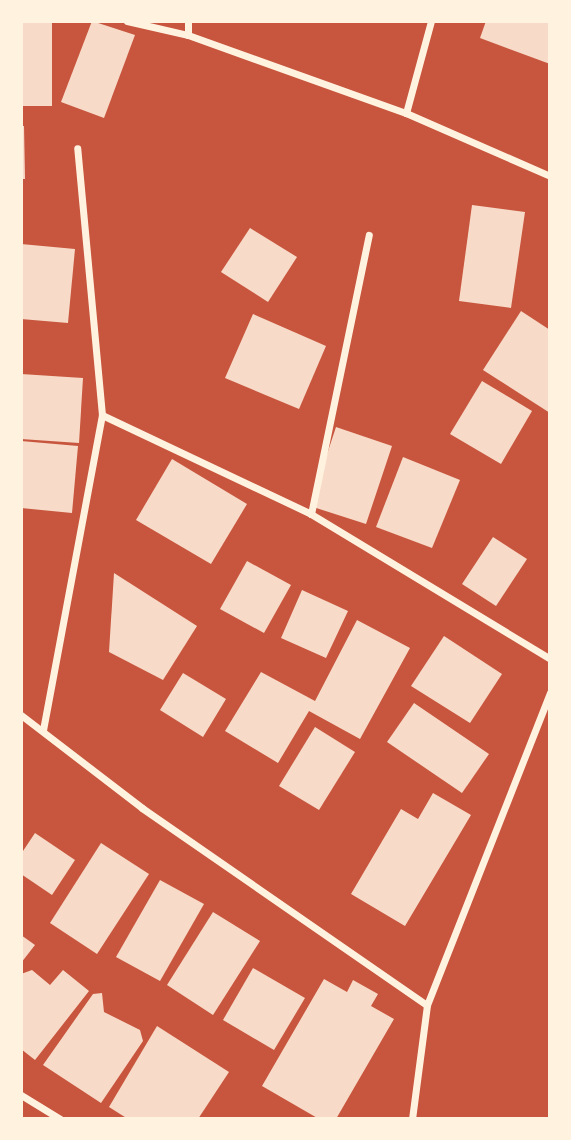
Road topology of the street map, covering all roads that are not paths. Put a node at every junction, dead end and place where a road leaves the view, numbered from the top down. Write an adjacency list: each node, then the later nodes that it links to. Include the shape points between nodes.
1 (127, 21): 4 (street)
2 (188, 21): 4 (street)
3 (431, 21): 5 (street)
4 (188, 35): 5 (street)
5 (406, 113): 7 (street)
6 (77, 148): 9 (street)
7 (550, 176)
8 (369, 235): 10 (street)
9 (102, 415): 10 (street); 14 (street)
10 (311, 514): 11 (street)
11 (550, 659)
12 (550, 692): 15 (street)
13 (21, 715): 14 (street)
14 (43, 730): 15 (street, via 142,808)
15 (427, 1005): 18 (street)
16 (21, 1095): 17 (street)
17 (60, 1119)
18 (412, 1119)

